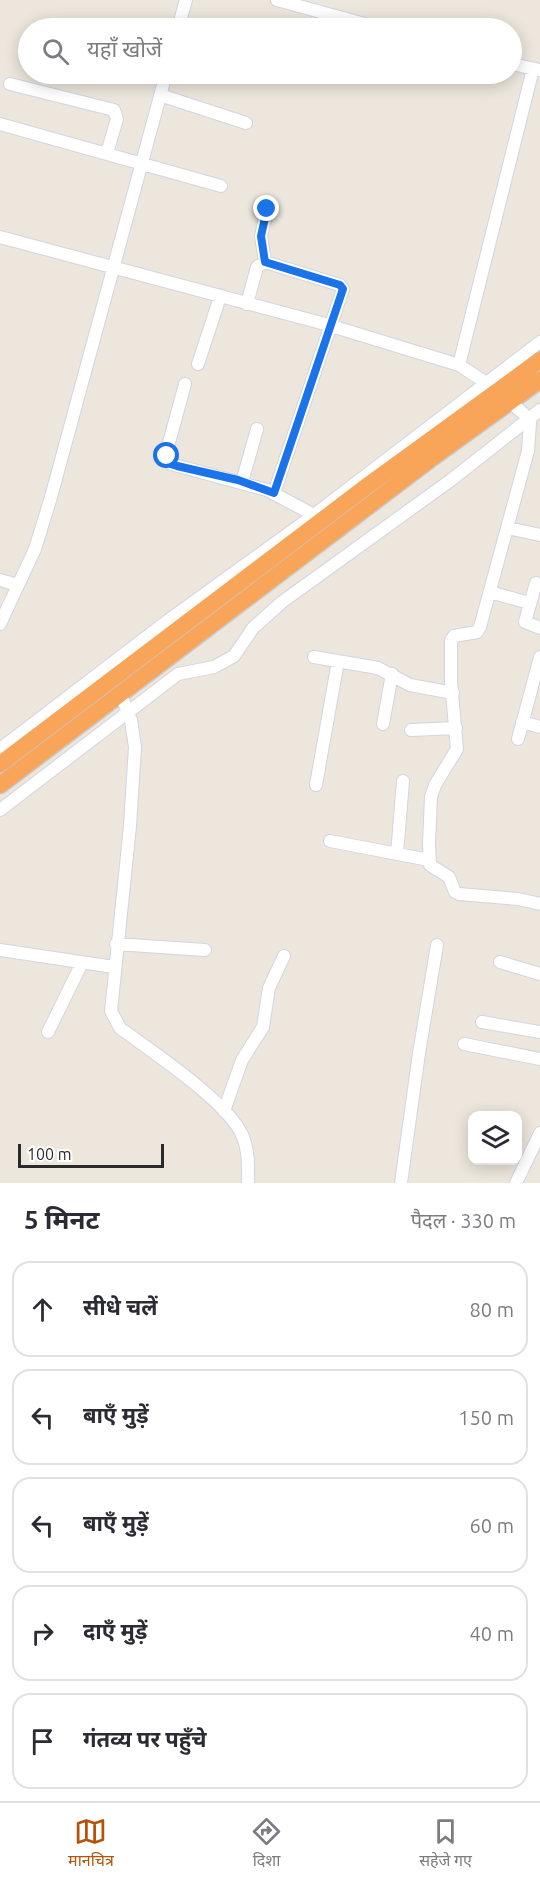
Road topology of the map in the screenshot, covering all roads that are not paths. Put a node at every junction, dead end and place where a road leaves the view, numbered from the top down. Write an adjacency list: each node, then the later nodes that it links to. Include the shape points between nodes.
1 (186, 0): 3 (street)
2 (277, 0): 4 (street)
3 (181, 18)
4 (343, 18)
5 (536, 70): 24 (street)
6 (10, 84): 11 (street, via 114,110 117,119)
7 (163, 84): 8 (street)
8 (160, 95): 9 (street); 12 (street)
9 (246, 123)
10 (0, 124): 11 (street)
11 (107, 153): 12 (street)
12 (142, 163): 13 (street); 17 (street)
13 (221, 186)
14 (267, 209): 16 (street, via 261,236)
15 (0, 237): 17 (street)
16 (265, 262): 19 (street, via 257,267); 20 (street, via 340,285 342,296)
17 (114, 267): 18 (street); 38 (street, via 48,508)
18 (219, 297): 19 (street); 23 (street)
19 (247, 304): 20 (street)
20 (331, 326): 24 (street); 32 (street)
21 (540, 342): 27 (street)
22 (540, 360): 27 (highway)
23 (198, 364)
24 (459, 365): 27 (street)
25 (540, 380): 27 (highway)
26 (185, 384): 31 (street, via 167,450 168,460 177,466)
27 (498, 392): 29 (street); 33 (street); 47 (highway); 57 (highway)
28 (540, 410): 29 (street)
29 (528, 419): 34 (street, via 531,435); 49 (street, via 282,602 253,628 234,656 214,668 178,674)
30 (257, 429): 31 (street)
31 (242, 482): 32 (street)
32 (274, 493): 33 (street)
33 (314, 515): 56 (street)
34 (508, 528): 35 (street); 39 (street)
35 (540, 535)
36 (0, 580): 38 (street)
37 (536, 583): 40 (street)
38 (18, 585): 41 (street)
39 (490, 592): 40 (street); 48 (street, via 477,632 451,640)
40 (530, 603): 42 (street, via 525,621)
41 (0, 624)
42 (540, 627)
43 (314, 657): 45 (street)
44 (540, 657): 50 (street)
45 (338, 662): 46 (street); 60 (street)
46 (392, 674): 48 (street, via 410,685); 51 (street)
47 (120, 693): 49 (street); 59 (highway)
48 (453, 693): 53 (street)
49 (128, 712): 61 (street); 66 (street, via 134,760)
50 (522, 722): 52 (street); 55 (street)
51 (383, 724)
52 (540, 727)
53 (456, 728): 54 (street); 64 (street, via 454,757 431,797)
54 (411, 730)
55 (518, 739)
56 (0, 749)
57 (0, 764)
58 (403, 781): 63 (street)
59 (0, 785)
60 (316, 785)
61 (0, 810)
62 (330, 841): 63 (street)
63 (398, 854): 64 (street)
64 (429, 860): 65 (street, via 459,894)
65 (540, 904)
66 (116, 944): 69 (street); 73 (street)
67 (437, 945): 83 (street)
68 (0, 950): 72 (street)
69 (205, 950)
70 (285, 956): 80 (street, via 269,988 263,1027 242,1060)
71 (500, 962): 74 (street)
72 (82, 963): 73 (street); 76 (street)
73 (114, 967): 80 (street, via 111,1011 115,1022)
74 (540, 974)
75 (482, 1022): 77 (street)
76 (48, 1032)
77 (540, 1032)
78 (464, 1044): 79 (street)
79 (540, 1059)
80 (224, 1111): 82 (street, via 243,1137)
81 (540, 1133): 84 (street)
82 (248, 1183)
83 (401, 1183)
84 (516, 1183)

